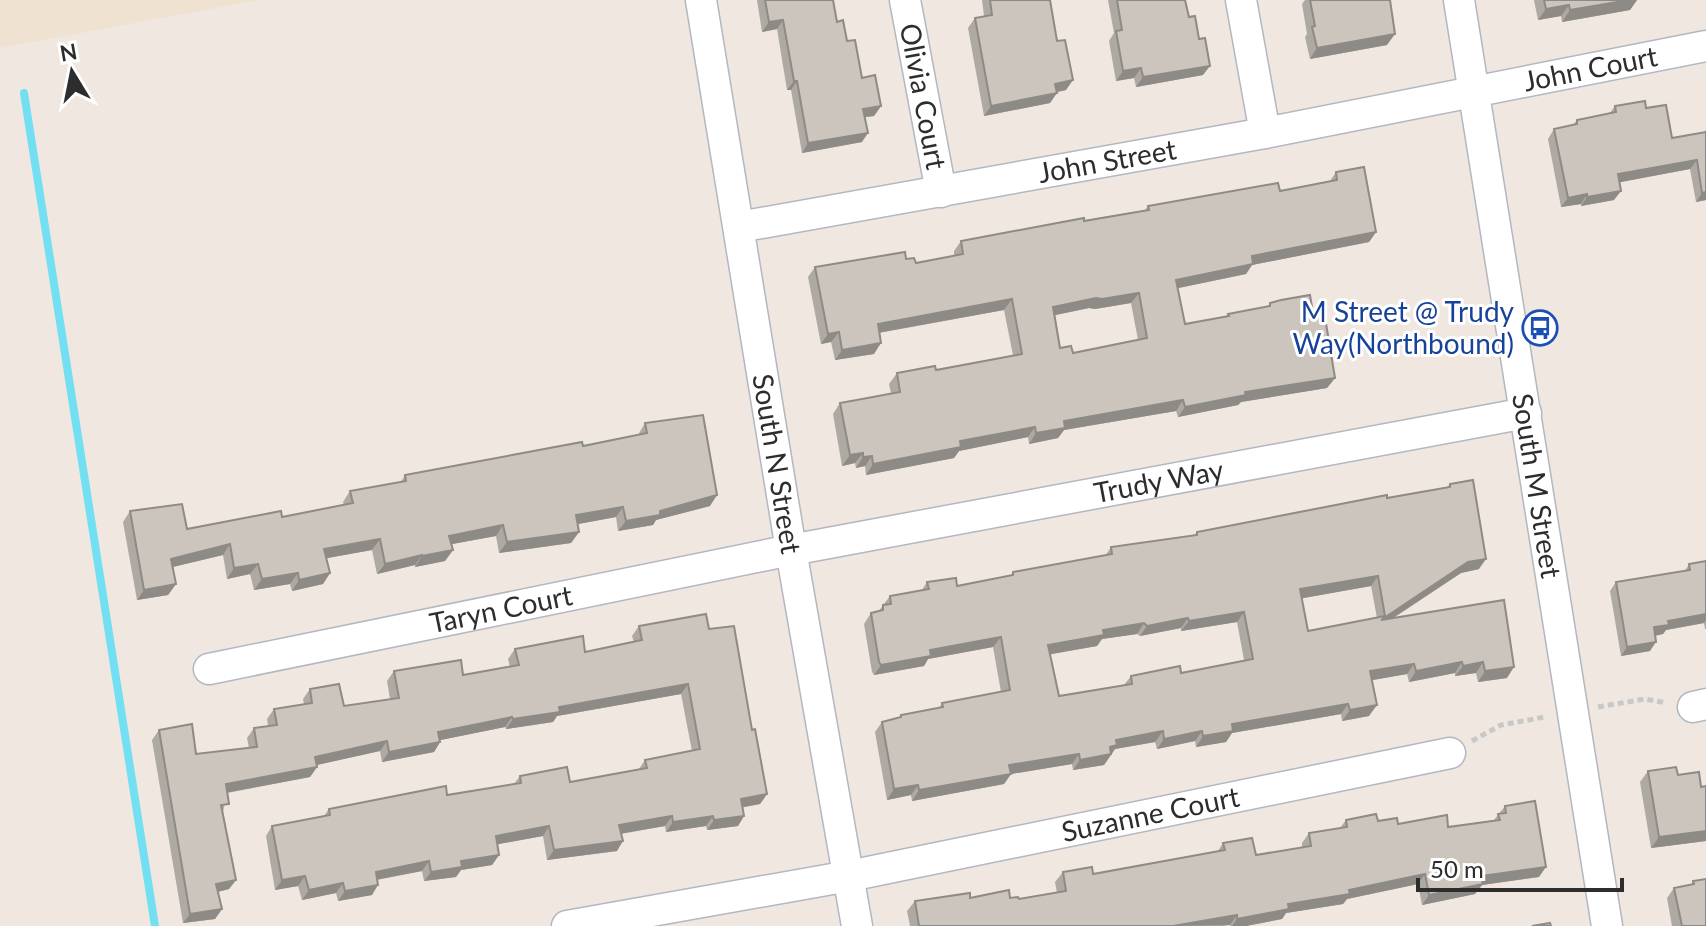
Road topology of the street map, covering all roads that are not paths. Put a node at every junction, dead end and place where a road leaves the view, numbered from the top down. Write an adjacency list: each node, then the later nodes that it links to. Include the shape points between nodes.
1 (701, 0): 9 (street, South N Street)
2 (905, 0): 8 (street, Olivia Court)
3 (1241, 0): 7 (street)
4 (1459, 0): 6 (street, South M Street)
5 (1706, 46): 6 (street, John Court)
6 (1475, 93): 7 (street, John Street); 10 (street, South M Street)
7 (1265, 133): 8 (street, John Street)
8 (941, 192): 9 (street, John Street)
9 (739, 227): 11 (street, South N Street)
10 (1526, 413): 11 (street, Trudy Way); 17 (street, South M Street)
11 (791, 550): 12 (street, Taryn Court); 14 (street, South N Street)
12 (209, 669)
13 (1450, 753): 14 (street, Suzanne Court)
14 (849, 876): 15 (street, Suzanne Court); 16 (street, South N Street)
15 (567, 926)
16 (857, 926)
17 (1607, 926)

